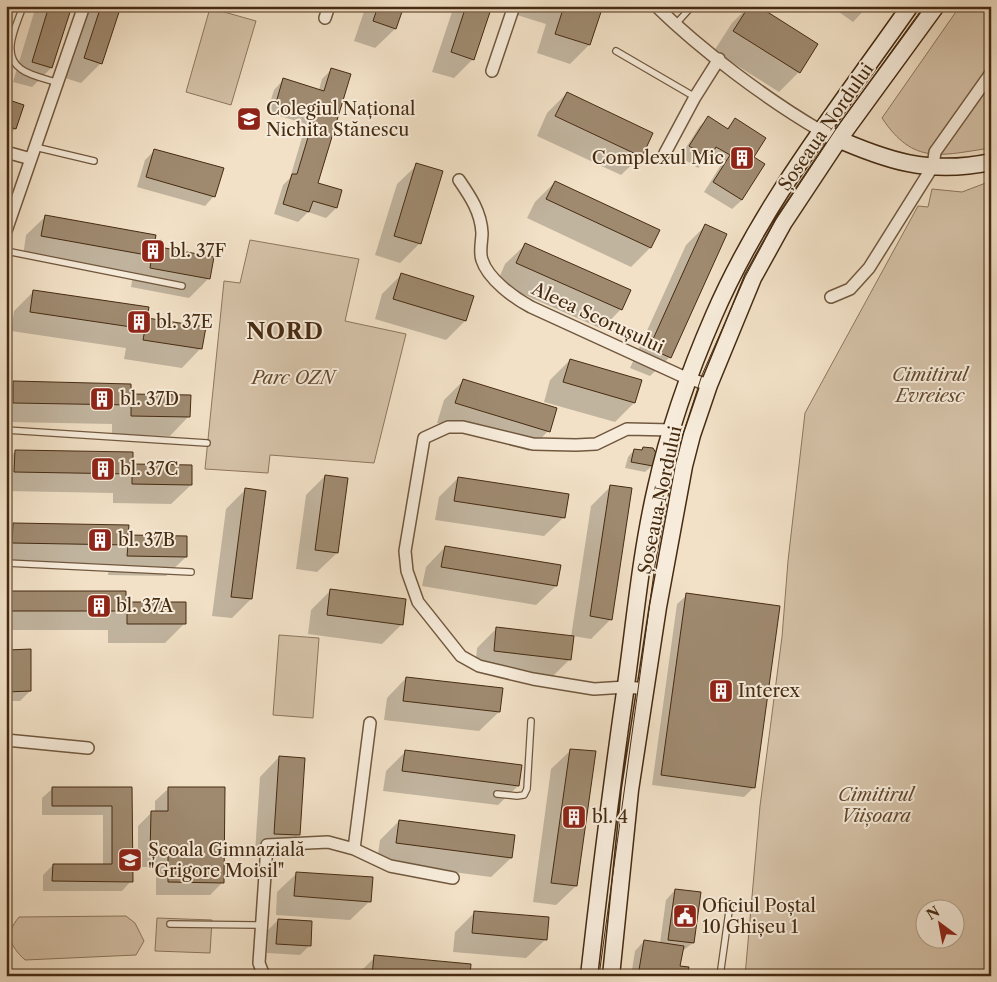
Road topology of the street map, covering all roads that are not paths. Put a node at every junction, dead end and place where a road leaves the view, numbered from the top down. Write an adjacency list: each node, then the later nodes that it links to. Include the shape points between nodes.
1 (23, 6): 14 (lane, via 10,48 12,58 21,69)
2 (84, 6): 14 (street)
3 (514, 6): 12 (street)
4 (656, 6): 8 (street)
5 (692, 6): 8 (lane)
6 (910, 6): 9 (main road, Șoseaua Nordului)
7 (936, 6): 9 (main road, Șoseaua Nordului)
8 (675, 25): 11 (street)
9 (900, 38): 16 (main road, Șoseaua Nordului); 17 (main road, Șoseaua Nordului)
10 (616, 51): 15 (lane)
11 (719, 59): 15 (street); 16 (street)
12 (492, 71)
13 (991, 73): 24 (street, via 935,152)
14 (59, 83): 18 (street)
15 (695, 97): 20 (street)
16 (821, 131): 17 (main road); 30 (main road, Șoseaua Nordului, via 748,246 714,315)
17 (839, 139): 24 (main road, via 890,161); 31 (main road, Șoseaua Nordului, via 784,222 753,278)
18 (36, 147): 21 (street); 22 (lane)
19 (6, 152): 21 (street)
20 (665, 154)
21 (31, 159): 26 (street)
22 (94, 161)
23 (991, 162): 24 (main road)
24 (933, 166): 29 (street, via 869,268 850,289)
25 (459, 180): 30 (street, Aleea Scorușului, via 476,206 482,230 481,259 512,296 531,308)
26 (6, 231)
27 (6, 251): 28 (lane)
28 (182, 286)
29 (831, 297)
30 (689, 379): 31 (street, Aleea Scorușului); 33 (main road, Șoseaua Nordului)
31 (709, 385): 38 (main road, Șoseaua Nordului, via 684,466 658,607)
32 (6, 430): 34 (lane)
33 (672, 430): 37 (main road, Șoseaua Nordului, via 643,558); 37 (street, via 627,429 596,444 556,446 533,444 463,427 448,427 424,438 419,460 405,551 408,577 418,602 461,656 479,666 533,679 594,689)
34 (207, 443)
35 (6, 563): 36 (lane)
36 (191, 572)
37 (626, 687): 38 (street); 50 (main road, Șoseaua Nordului)
38 (647, 689): 51 (main road, Șoseaua Nordului, via 630,790)
39 (370, 722): 44 (street)
40 (532, 722): 43 (lane, via 524,795)
41 (6, 740): 42 (street)
42 (88, 748)
43 (497, 794)
44 (354, 850): 45 (street, via 390,866); 48 (street, via 328,842 267,845)
45 (453, 878)
46 (730, 904): 52 (lane)
47 (170, 924): 48 (lane)
48 (262, 925): 49 (street, via 258,963)
49 (264, 976)
50 (589, 976)
51 (611, 976)
52 (720, 976)

